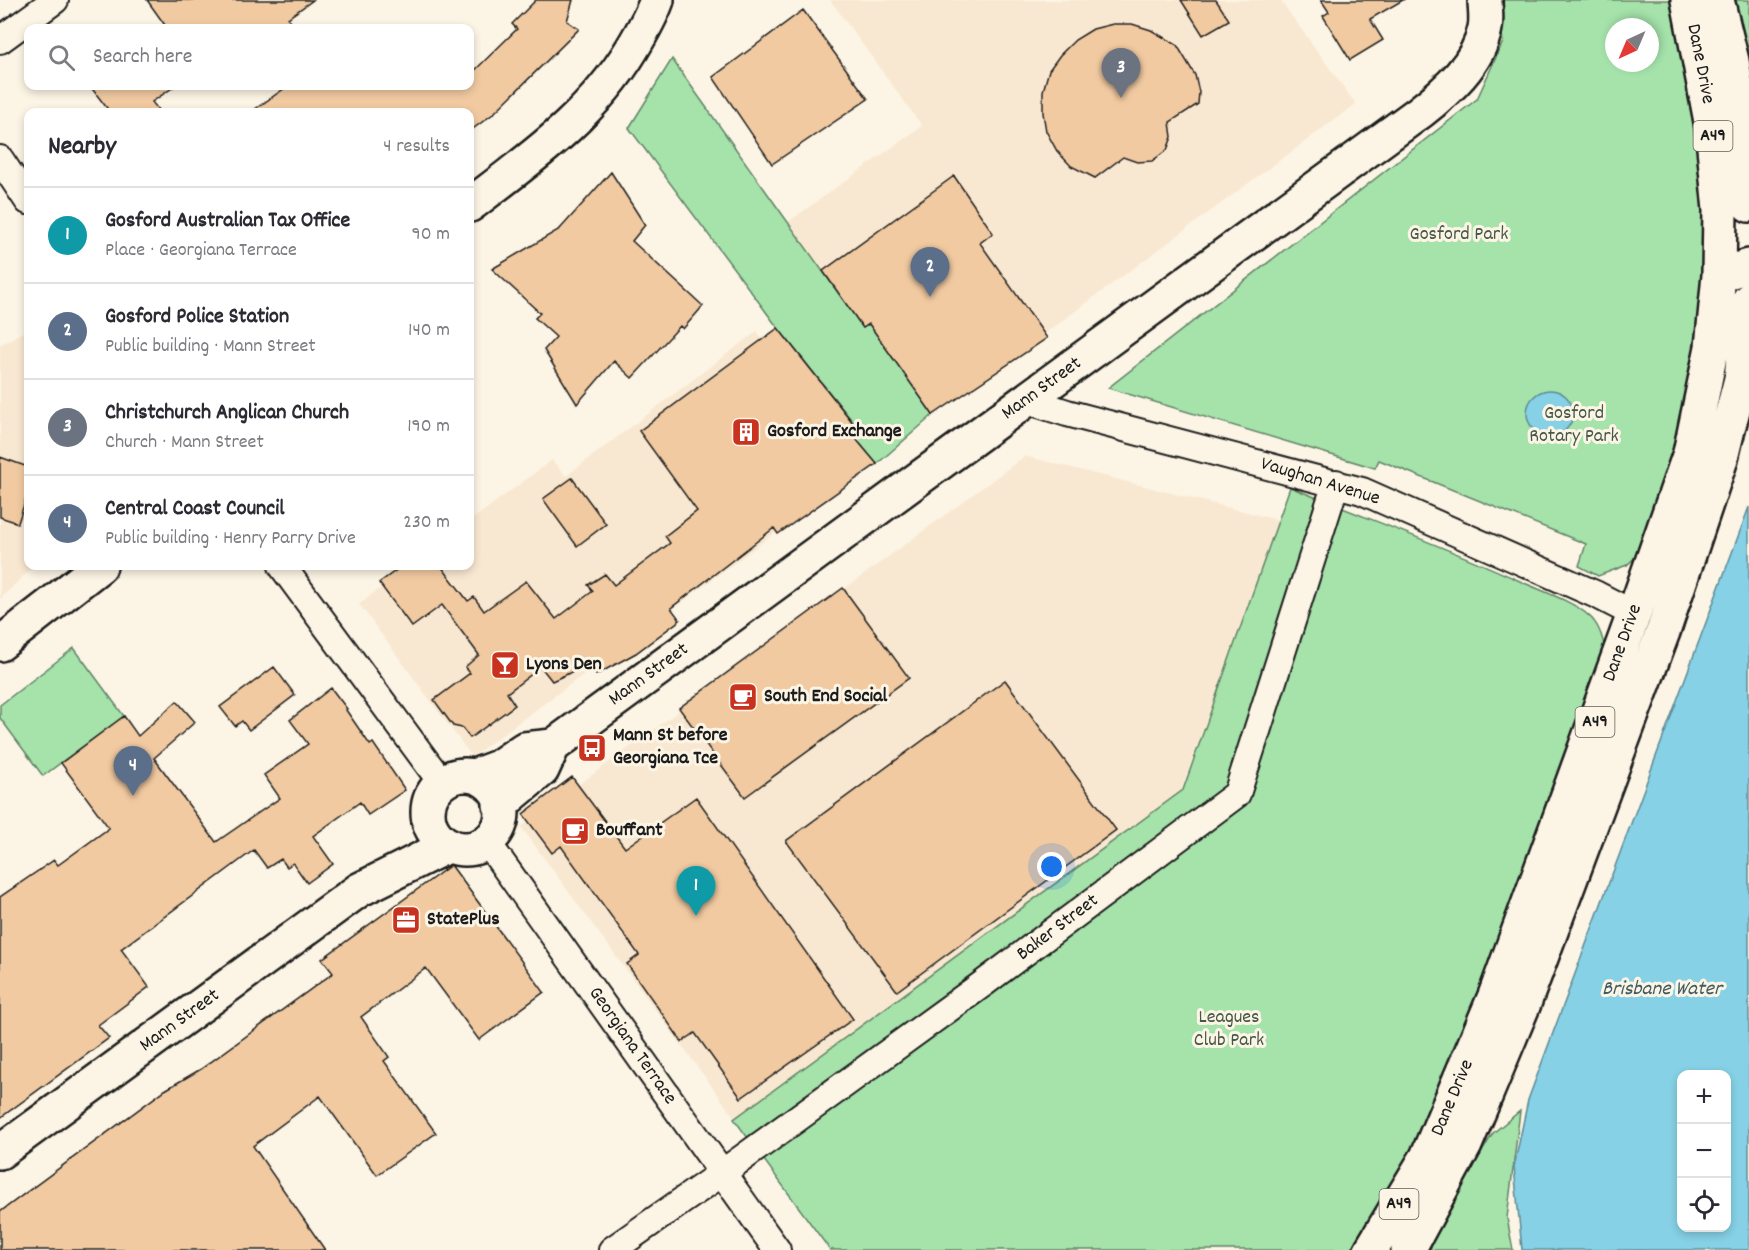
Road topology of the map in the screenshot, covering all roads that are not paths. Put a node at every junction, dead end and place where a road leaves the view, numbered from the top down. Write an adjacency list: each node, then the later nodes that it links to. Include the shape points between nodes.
1 (55, 0): 6 (street)
2 (657, 0): 9 (main road, via 625,61 581,115)
3 (1485, 0): 13 (main road, Mann Street, via 1485,28 1479,47 1459,77 1434,102)
4 (1688, 0): 11 (main road, Dane Drive / A49, via 1714,138 1720,210)
5 (1718, 0): 10 (main road, Dane Drive / A49, via 1744,135)
6 (0, 40)
7 (0, 159): 8 (street)
8 (24, 195)
9 (474, 202)
10 (1749, 205)
11 (1734, 270): 17 (main road, Dane Drive / A49, via 1712,347 1690,453)
12 (1749, 300): 32 (main road, Dane Drive / A49, via 1741,379 1719,462 1664,629 1523,1006 1465,1145)
13 (1026, 400): 14 (street, Vaughan Avenue); 19 (main road, Mann Street)
14 (1336, 483): 17 (street, Vaughan Avenue, via 1373,495); 28 (street, Baker Street, via 1237,794)
15 (95, 570): 18 (main road)
16 (285, 570): 21 (street)
17 (1634, 614): 31 (main road, Dane Drive / A49, via 1495,996 1427,1157)
18 (0, 645)
19 (553, 746): 20 (main road, Mann Street, via 524,749 498,767); 22 (main road, Mann Street, via 542,770)
20 (474, 776): 21 (main road, via 452,777); 22 (main road, via 493,789)
21 (442, 783): 23 (main road, via 430,798)
22 (500, 805): 24 (main road, via 500,823)
23 (428, 817): 25 (main road, via 435,834); 26 (main road, Mann Street)
24 (487, 842): 25 (main road, via 465,849); 28 (street, Georgiana Terrace)
25 (449, 845): 26 (main road, Mann Street)
26 (359, 890): 27 (main road, Mann Street)
27 (0, 1152)
28 (722, 1173): 29 (street, Baker Street); 30 (street, Georgiana Terrace)
29 (612, 1250)
30 (777, 1250)
31 (1371, 1250)
32 (1408, 1250)

